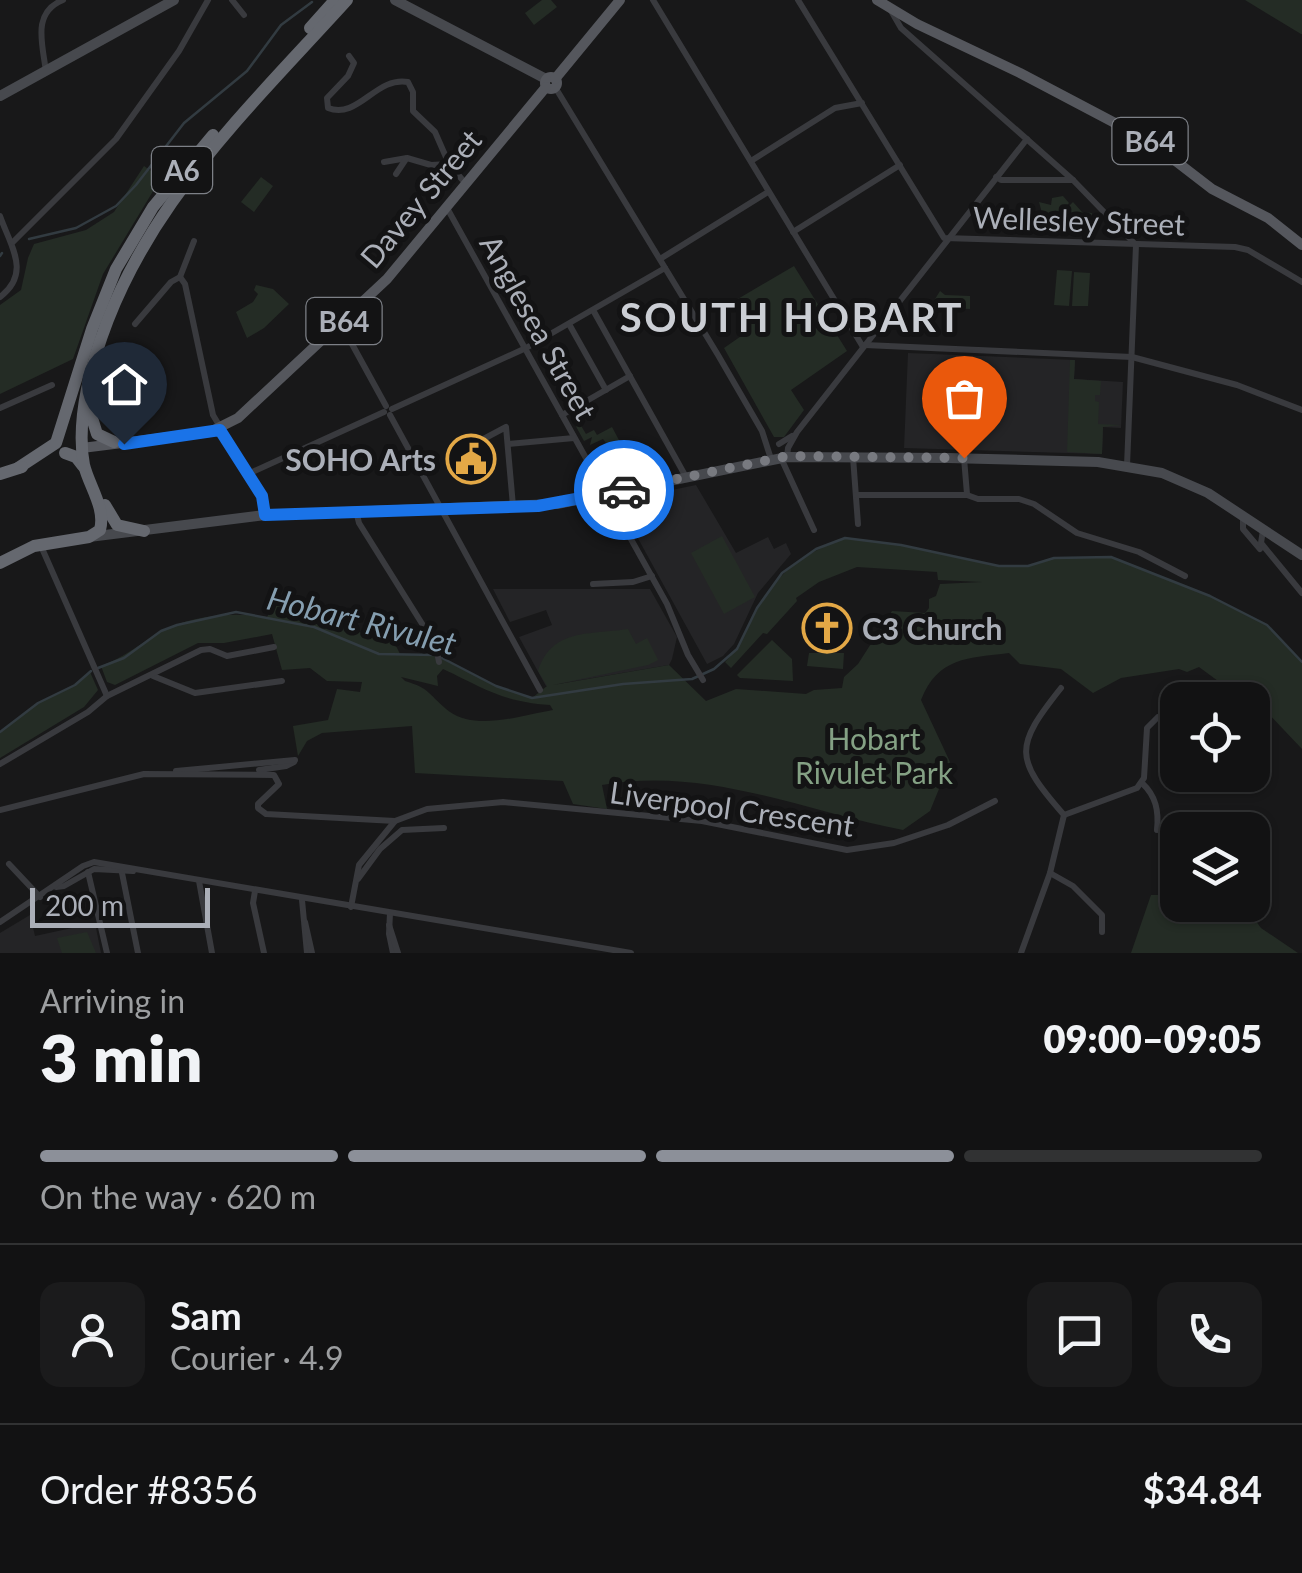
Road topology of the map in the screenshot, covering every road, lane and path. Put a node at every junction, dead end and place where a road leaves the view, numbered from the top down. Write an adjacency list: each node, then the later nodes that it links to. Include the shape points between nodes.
1 (63, 0): 14 (street, via 41,18)
2 (174, 0): 14 (street)
3 (208, 0): 34 (street, via 116,140)
4 (232, 0): 12 (street)
5 (335, 0): 57 (highway, A6, via 153,207 102,301)
6 (347, 0): 51 (highway, A6, via 161,214 124,283)
7 (395, 0): 15 (street)
8 (620, 0): 15 (main road, Davey Street / B64)
9 (653, 0): 20 (street)
10 (798, 0): 17 (street, Wellesley Street)
11 (885, 4): 18 (street, via 901,28); 36 (main road, B64, via 1159,146)
12 (244, 15)
13 (348, 56): 22 (street, via 354,62 329,95 328,108 353,107 394,81 408,82 412,111 435,132)
14 (46, 73): 16 (street)
15 (551, 83): 27 (main road, Davey Street / B64); 37 (street)
16 (0, 96)
17 (862, 102): 20 (street, via 835,108); 23 (street, Wellesley Street)
18 (1027, 139): 25 (street); 26 (street)
19 (406, 158): 21 (street); 22 (street); 24 (street)
20 (751, 161): 28 (street)
21 (384, 162)
22 (449, 164): 27 (street)
23 (900, 166): 31 (street); 32 (street, Wellesley Street)
24 (396, 174)
25 (996, 177): 26 (street); 32 (street)
26 (1074, 180): 35 (street)
27 (466, 184): 29 (main road, Davey Street / B64)
28 (768, 192): 31 (street); 37 (street)
29 (446, 207): 43 (main road, Davey Street / B64); 47 (street, Anglesea Street)
30 (0, 216): 34 (street)
31 (793, 232): 46 (street)
32 (947, 240): 35 (street, Wellesley Street); 46 (street)
33 (194, 241): 39 (street)
34 (12, 242): 41 (street, via 17,275)
35 (1136, 245): 40 (street, Wellesley Street, via 1248,250); 48 (street)
36 (1302, 246)
37 (660, 259): 38 (street)
38 (665, 268): 42 (street); 59 (street)
39 (180, 277): 44 (street); 58 (street, via 213,415)
40 (1302, 282)
41 (0, 297)
42 (592, 310): 45 (street); 49 (street)
43 (341, 323): 54 (street); 58 (main road, Davey Street / B64)
44 (135, 324)
45 (569, 324): 47 (street); 52 (street)
46 (864, 346): 48 (street); 60 (street)
47 (526, 348): 54 (street); 56 (street, Anglesea Street)
48 (1132, 357): 55 (street); 71 (street)
49 (630, 376): 52 (street); 76 (street)
50 (52, 385): 53 (street)
51 (87, 388): 62 (highway, via 94,430); 65 (highway, A6)
52 (606, 390): 56 (street)
53 (0, 408)
54 (388, 410): 75 (street); 81 (street)
55 (1302, 410)
56 (562, 416): 61 (street, Anglesea Street)
57 (66, 419): 65 (highway, via 68,436); 72 (highway, A6, via 56,443)
58 (225, 427): 62 (main road); 75 (street)
59 (762, 431): 64 (street); 68 (street)
60 (797, 432): 64 (street); 68 (street)
61 (574, 438): 63 (street); 77 (street, Anglesea Street)
62 (114, 444): 65 (main road); 73 (highway, via 92,455)
63 (508, 444): 66 (street, via 506,427); 80 (street)
64 (779, 444): 68 (street)
65 (82, 448): 67 (highway, A6); 73 (highway, A6)
66 (459, 452)
67 (65, 453): 72 (highway, A6); 73 (highway)
68 (779, 455): 69 (street); 76 (street); 86 (street)
69 (853, 457): 70 (street); 79 (street)
70 (964, 458): 71 (street); 78 (street)
71 (1127, 466): 84 (street, via 1186,482)
72 (18, 468): 74 (highway, A6)
73 (85, 469): 88 (highway, via 117,526); 89 (highway, A6, via 102,518 100,530)
74 (0, 474)
75 (248, 474): 83 (street)
76 (686, 476): 77 (street)
77 (604, 494): 80 (street); 94 (street, Anglesea Street)
78 (967, 495): 79 (street); 95 (street, via 1034,504 1077,534 1139,552)
79 (856, 496): 85 (street)
80 (513, 507): 81 (street)
81 (442, 509): 82 (street); 104 (street)
82 (356, 512): 83 (street); 99 (street)
83 (265, 515): 88 (street)
84 (1243, 516): 87 (street); 93 (street, via 1243,529)
85 (858, 524)
86 (814, 530)
87 (1264, 530): 91 (street); 93 (street, via 1260,542)
88 (144, 531): 89 (street)
89 (88, 537): 90 (highway)
90 (40, 544): 92 (highway); 105 (street)
91 (1302, 555)
92 (0, 563)
93 (1279, 567): 97 (street)
94 (652, 576): 96 (street); 101 (street, Anglesea Street)
95 (1186, 576)
96 (593, 584)
97 (1302, 593)
98 (274, 647): 100 (street, via 228,656 201,650)
99 (440, 662)
100 (152, 676): 102 (street, via 195,693); 105 (street)
101 (703, 680)
102 (282, 681)
103 (1060, 688): 113 (street, via 1030,728 1025,750 1031,772)
104 (540, 690)
105 (106, 696): 107 (street)
106 (1160, 717): 110 (street, via 1147,728)
107 (0, 764)
108 (170, 773): 109 (street); 109 (street, via 294,760); 112 (street, via 118,778)
109 (231, 773): 114 (street, Liverpool Crescent, via 274,775 279,784 258,804 266,814)
110 (1142, 783): 113 (street); 116 (street, via 1154,796)
111 (996, 801): 114 (street, Liverpool Crescent, via 894,843 847,850 702,820 503,802 427,809)
112 (0, 810)
113 (1064, 815): 121 (street)
114 (396, 822): 123 (street, via 363,858)
115 (444, 828): 123 (street, via 402,830)
116 (1157, 830)
117 (9, 864): 126 (street)
118 (134, 871): 120 (street); 122 (street); 124 (street, via 90,863)
119 (88, 872): 120 (street); 124 (street); 132 (street)
120 (122, 873): 133 (street)
121 (1050, 874): 131 (street, via 1102,915); 139 (street)
122 (199, 881): 125 (street); 134 (street)
123 (356, 883): 128 (street)
124 (54, 888): 126 (street)
125 (255, 891): 127 (street); 135 (street)
126 (40, 897): 130 (street)
127 (302, 899): 128 (street); 136 (street)
128 (352, 907): 129 (street)
129 (390, 912): 137 (street); 138 (street)
130 (0, 922)
131 (1102, 932)
132 (106, 953)
133 (138, 953)
134 (212, 953)
135 (264, 953)
136 (310, 953)
137 (396, 953)
138 (631, 953)
139 (1021, 953)

